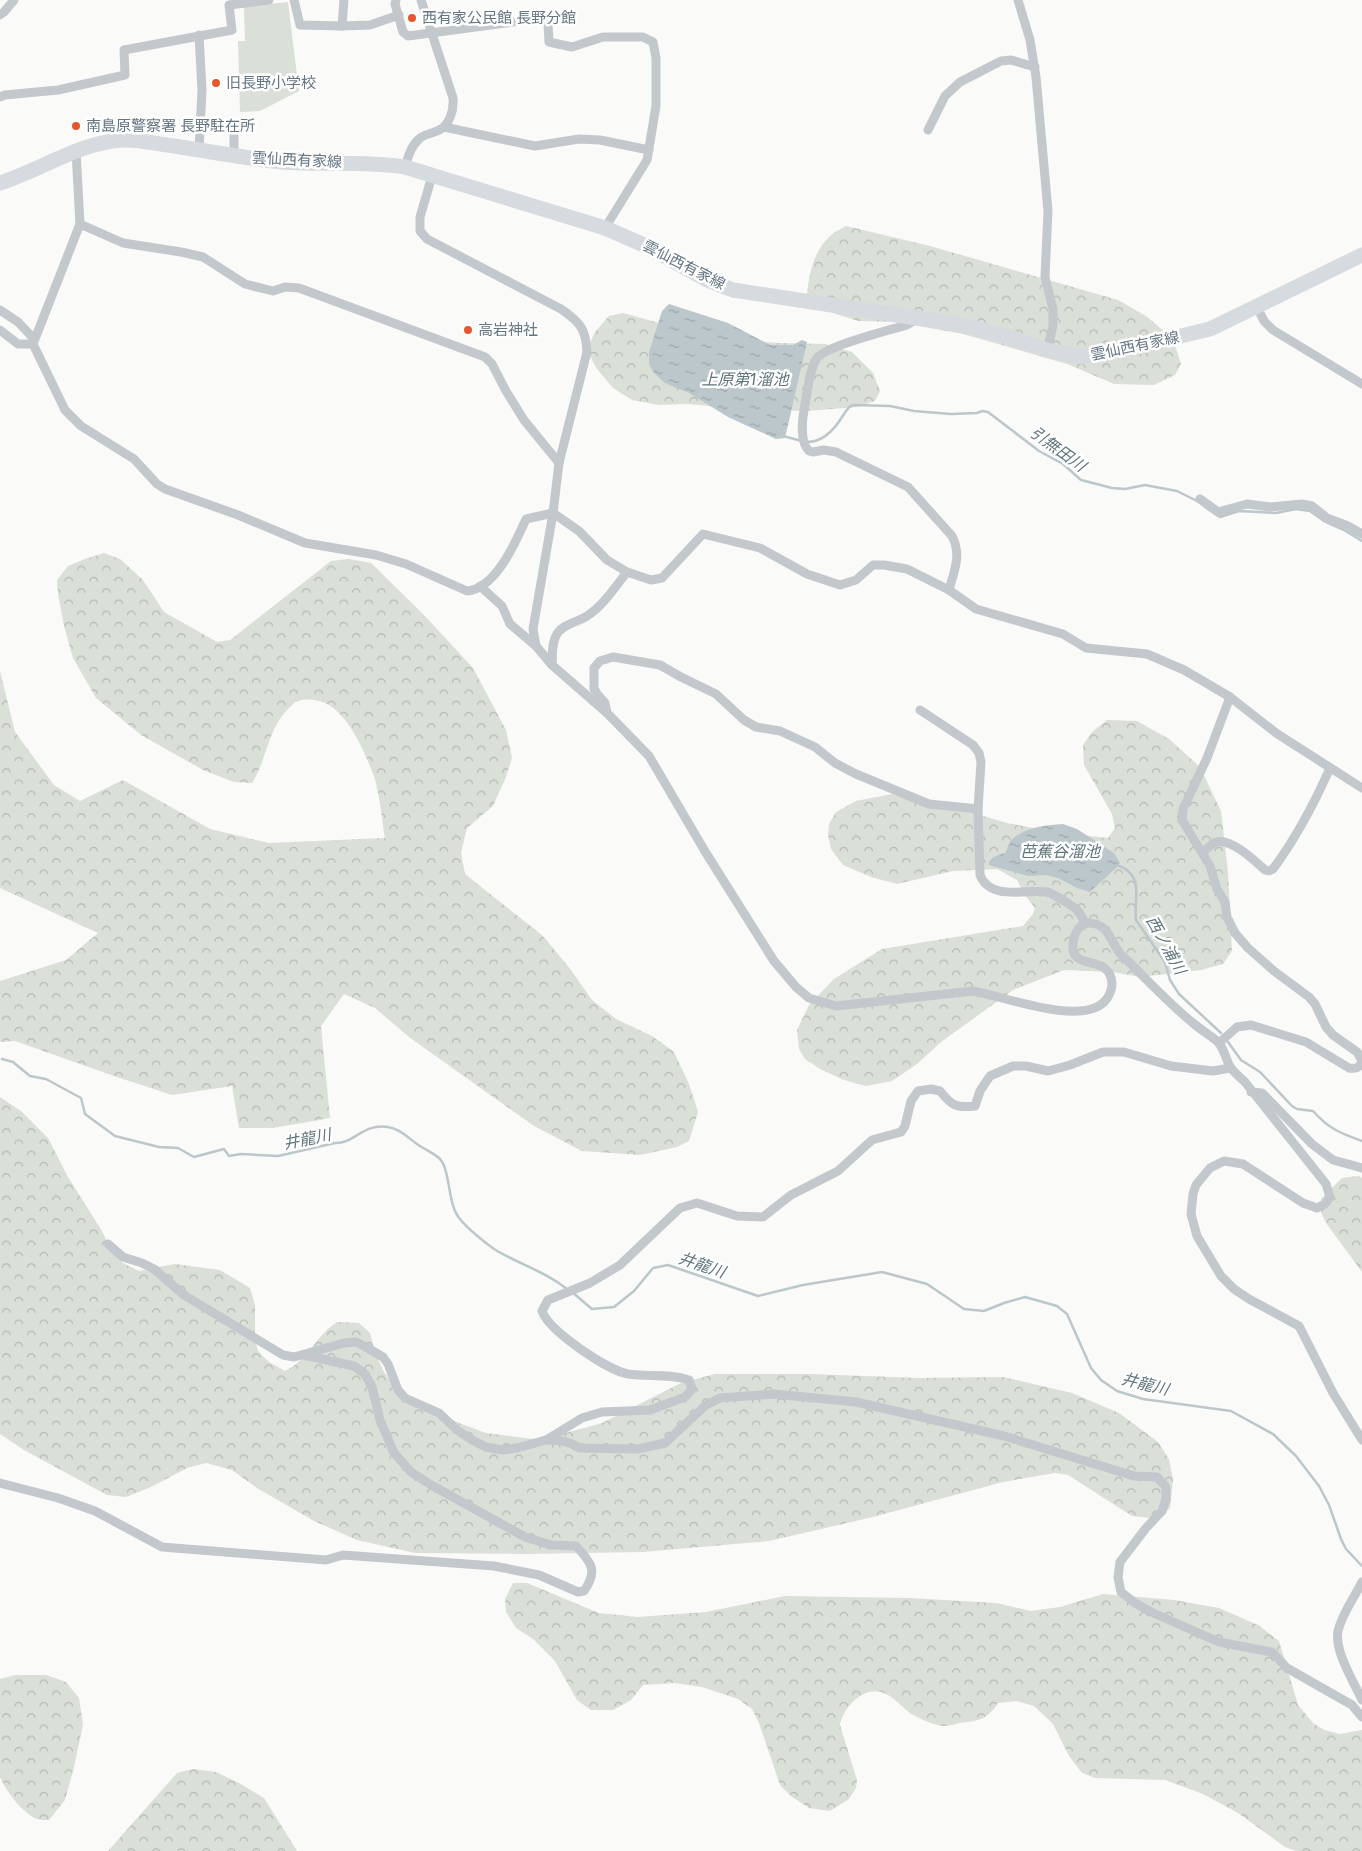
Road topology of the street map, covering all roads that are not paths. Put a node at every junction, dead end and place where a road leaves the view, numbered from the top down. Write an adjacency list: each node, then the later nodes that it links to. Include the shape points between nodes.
1 (14, 0): 8 (street)
2 (269, 0): 12 (street, via 229,5 232,30)
3 (294, 0): 10 (street, via 300,25)
4 (344, 0): 10 (street)
5 (396, 0): 9 (street)
6 (421, 0): 11 (street)
7 (1018, 0): 13 (street)
8 (0, 15)
9 (399, 15): 10 (street, via 370,25); 11 (street, via 406,35 411,37)
10 (342, 26)
11 (431, 32): 16 (street, via 453,98 454,107); 19 (street, via 543,18 548,24 549,42 572,47 603,37 643,37 653,42 656,106)
12 (199, 35): 14 (street, via 124,50 124,75 58,90); 18 (street, via 202,90)
13 (1035, 66): 17 (street, via 1001,61 960,82 946,96); 33 (street, via 1048,211 1045,277 1053,309)
14 (0, 98)
15 (234, 125): 21 (street)
16 (444, 127): 19 (street, via 535,146 579,139); 22 (street, via 420,138 413,146)
17 (928, 130)
18 (199, 150): 20 (main road, 雲仙西有家線, via 122,140); 21 (main road, 雲仙西有家線)
19 (649, 150): 26 (street, via 647,160)
20 (76, 152): 24 (main road, 雲仙西有家線); 25 (street)
21 (234, 156): 22 (main road, 雲仙西有家線)
22 (405, 167): 23 (main road, 雲仙西有家線)
23 (432, 176): 26 (main road, 雲仙西有家線); 35 (street, via 420,218 420,231 426,239 561,308 582,328 587,352)
24 (0, 183)
25 (80, 224): 32 (street); 35 (street, via 123,243 203,257 245,284 273,291 285,287 299,288 485,357 524,420)
26 (605, 228): 30 (main road, 雲仙西有家線, via 720,286 767,296)
27 (1362, 255): 28 (main road, 雲仙西有家線)
28 (1257, 308): 33 (main road, 雲仙西有家線, via 1210,329 1106,354 1082,357); 34 (street, via 1273,330)
29 (0, 310): 32 (street, via 18,322)
30 (918, 317): 33 (main road, 雲仙西有家線, via 968,326); 41 (street, via 829,350 816,359 804,414 804,442 809,451 836,452 908,487 952,536 956,545 958,553)
31 (0, 330): 32 (street, via 18,344)
32 (34, 341): 40 (street, via 65,410 81,426 134,459 157,484 166,489 305,543 406,564 467,591)
33 (1047, 350)
34 (1362, 384)
35 (560, 463): 37 (street)
36 (1200, 499): 38 (street, via 1218,512 1246,504 1312,506 1327,518)
37 (553, 513): 39 (street, via 579,531 607,560); 40 (street, via 526,519 510,555); 42 (street, via 533,629)
38 (1362, 534)
39 (626, 572): 41 (street, via 650,580 662,578 703,534 760,548 807,574 840,585 856,580 874,566 884,565 907,569); 43 (street, via 588,616 557,634 553,642)
40 (480, 586): 42 (street, via 502,606 510,624)
41 (949, 590): 44 (street, via 976,609 1063,634 1086,648 1147,654 1184,670)
42 (536, 646): 43 (street)
43 (552, 665): 46 (street)
44 (1230, 698): 47 (street); 50 (street, via 1182,814 1185,827)
45 (920, 710): 49 (street, via 973,745 979,753)
46 (607, 713): 49 (street, via 605,703 594,689 594,668 600,661 613,657 660,665 716,694 756,727 780,731 814,746 856,774 929,804); 51 (street, via 649,756 774,961 809,998 836,1006 973,991 1046,1008 1084,1010 1098,1007 1106,1000 1112,985 1111,977 1104,967 1083,962 1074,954 1076,932)
47 (1330, 768): 48 (street); 50 (street, via 1289,847 1273,869 1265,870 1244,852 1227,843 1217,842)
48 (1362, 788)
49 (978, 809): 51 (street, via 982,881 987,886 1008,892 1049,892 1077,910)
50 (1203, 852): 52 (street, via 1235,932 1274,971 1309,997 1326,1027 1357,1052 1362,1061 1358,1067 1349,1068 1306,1042 1251,1025 1237,1027)
51 (1085, 923): 52 (street, via 1106,931 1120,952 1151,984 1192,1023)
52 (1219, 1043): 53 (street)
53 (1230, 1068): 54 (street); 58 (street, via 1213,1071 1171,1066 1124,1052 1103,1052 1048,1071 1013,1066 990,1076 975,1106 960,1108 949,1103 940,1091 918,1091 911,1101 906,1126 901,1132 872,1140 838,1171 791,1195 763,1217 736,1216 697,1203 680,1208 620,1265 590,1283 548,1300 542,1311 554,1329 594,1358 626,1374 684,1378 689,1380 692,1389 685,1397 650,1410 602,1412 582,1418)
54 (1251, 1092): 55 (street, via 1262,1093 1312,1144 1333,1160); 59 (street, via 1326,1184 1330,1197 1317,1208 1303,1203 1243,1164 1224,1161 1210,1168 1196,1184 1191,1214 1197,1236 1221,1276 1234,1289 1299,1326 1333,1393)
55 (1362, 1168)
56 (108, 1244): 57 (street, via 123,1256 154,1269 184,1295 268,1348 283,1355)
57 (304, 1355): 58 (street, via 356,1342 383,1357 405,1398 439,1414 457,1430 486,1447 503,1450); 60 (street, via 354,1366 366,1374 394,1453 411,1472 525,1537 550,1545 576,1546 589,1560 592,1573 592,1580 584,1592 539,1575 494,1566 343,1555 326,1560 162,1547 96,1511)
58 (546, 1440): 63 (street, via 561,1440 579,1448 638,1449 665,1442 706,1405 720,1398 774,1394 856,1402 1004,1436 1134,1476 1157,1478 1166,1487 1166,1499 1162,1511 1120,1562 1121,1592 1151,1612 1219,1642 1272,1652 1287,1668 1352,1705)
59 (1362, 1440)
60 (0, 1484)
61 (1362, 1582): 62 (street, via 1338,1633 1342,1658)
62 (1362, 1700)
63 (1362, 1717)

